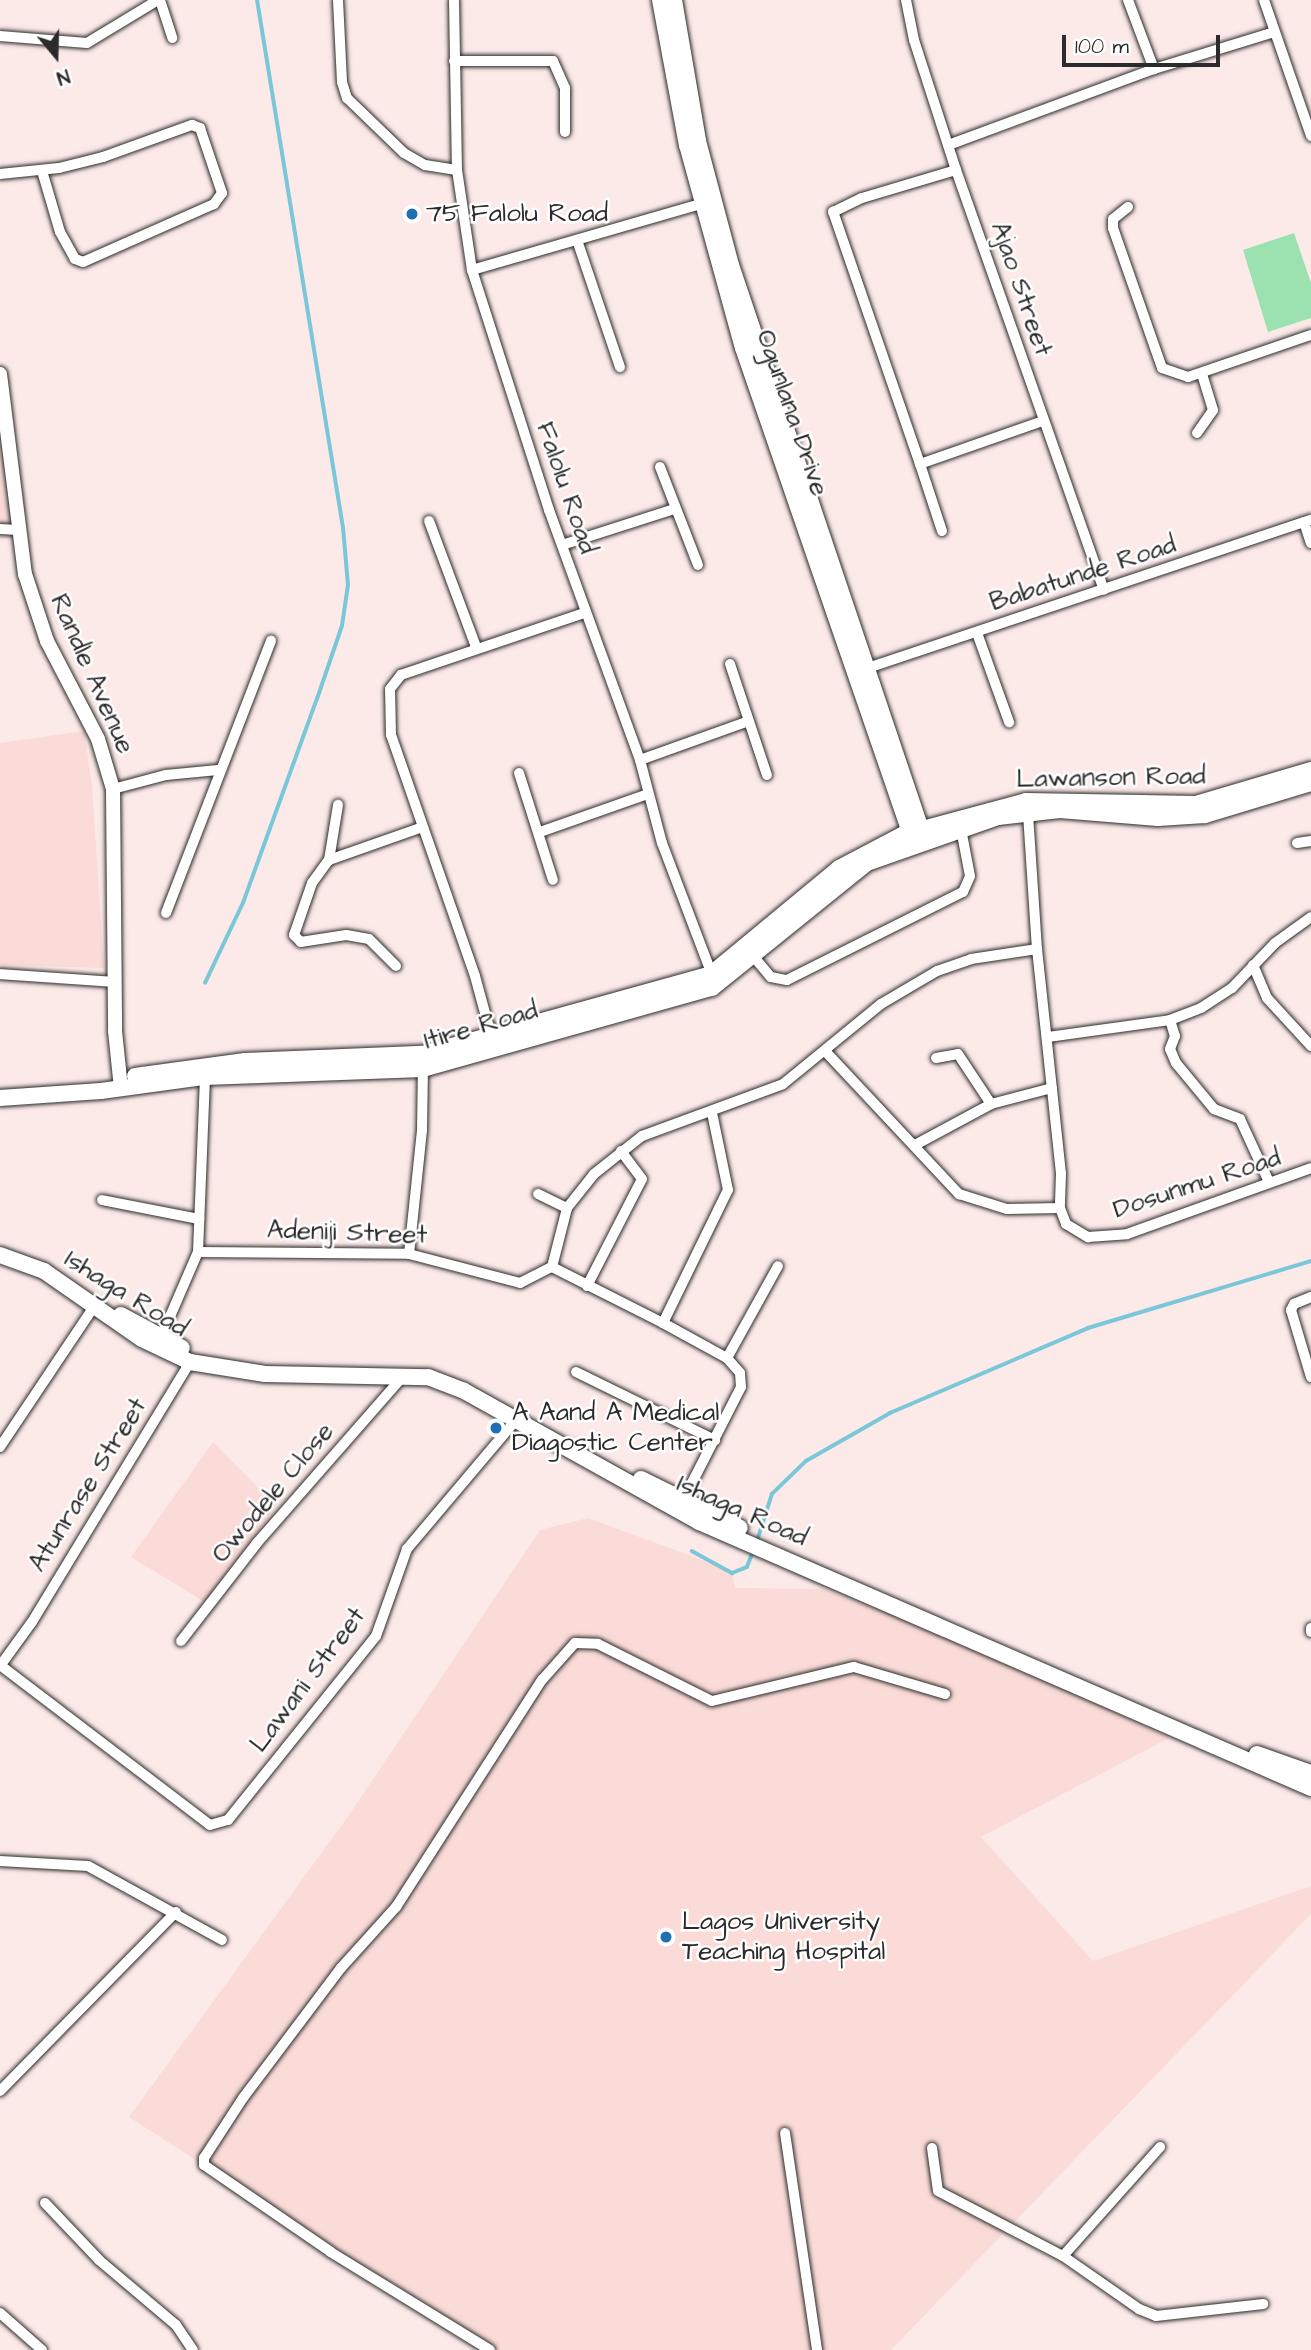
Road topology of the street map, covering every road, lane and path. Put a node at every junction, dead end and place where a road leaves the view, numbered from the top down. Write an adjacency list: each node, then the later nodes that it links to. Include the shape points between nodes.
1 (159, 0): 10 (street, via 87,43); 11 (street)
2 (338, 0): 17 (street, via 342,82 347,98 404,153 425,165)
3 (454, 0): 12 (street, Falolu Road)
4 (660, 0): 21 (main road, Ogunlana Drive)
5 (674, 0): 21 (main road, Ogunlana Drive)
6 (906, 0): 16 (street, Ajao Street, via 914,40)
7 (1128, 0): 13 (street)
8 (1264, 0): 9 (street)
9 (1273, 32): 13 (street); 15 (street)
10 (0, 36)
11 (172, 38)
12 (454, 61): 14 (street, via 553,61 565,89); 17 (street, Falolu Road)
13 (1154, 69): 16 (street)
14 (565, 132)
15 (1311, 136)
16 (951, 144): 18 (street, Ajao Street)
17 (457, 170): 24 (street, Falolu Road)
18 (956, 170): 29 (street, Ajao Street); 31 (street, via 862,198 832,212)
19 (42, 171): 19 (street, via 60,232 75,259 83,262 214,204 222,193 200,128 192,125 103,157); 20 (street)
20 (0, 174)
21 (708, 202): 23 (street); 48 (main road, Ogunlana Drive, via 743,348)
22 (1128, 207): 27 (street, via 1113,219 1113,228 1162,368 1182,377)
23 (579, 243): 24 (street); 26 (street)
24 (472, 270): 40 (street, Falolu Road)
25 (1311, 335): 27 (street)
26 (620, 367)
27 (1202, 373): 30 (street, via 1213,410)
28 (0, 374): 37 (street, Randle Avenue)
29 (1044, 421): 31 (street); 42 (street, Ajao Street)
30 (1198, 433)
31 (920, 464): 38 (street)
32 (660, 467): 33 (street)
33 (674, 509): 40 (street); 41 (street)
34 (429, 521): 46 (street)
35 (1307, 521): 39 (street); 42 (street, Babatunde Road)
36 (0, 529): 37 (street)
37 (17, 530): 58 (street, Randle Avenue, via 34,610 98,739)
38 (942, 531)
39 (1311, 542)
40 (562, 545): 43 (street, Falolu Road)
41 (698, 565)
42 (1104, 590): 44 (street, Babatunde Road)
43 (584, 613): 46 (street); 51 (street, Falolu Road)
44 (977, 633): 48 (street, Babatunde Road); 50 (street)
45 (271, 640): 52 (street)
46 (476, 647): 62 (street, via 401,675 390,689 391,735)
47 (730, 664): 49 (street)
48 (862, 670): 65 (main road, Ogunlana Drive)
49 (746, 722): 51 (street); 55 (street)
50 (1009, 722)
51 (640, 760): 59 (street, Falolu Road)
52 (218, 770): 58 (street, via 166,775); 70 (street)
53 (1311, 770): 57 (main road, Lawanson Road)
54 (519, 772): 64 (street)
55 (767, 775)
56 (1311, 783): 57 (main road, Lawanson Road)
57 (1275, 788): 61 (main road, Lawanson Road, via 1205,815); 65 (main road, Lawanson Road, via 1196,804 1027,801)
58 (113, 789): 78 (street, Randle Avenue)
59 (648, 794): 64 (street); 77 (street, Falolu Road)
60 (338, 805): 68 (street)
61 (1028, 814): 63 (main road, Lawanson Road); 72 (street)
62 (420, 828): 68 (street); 80 (street, via 475,976)
63 (961, 829): 65 (main road, Lawanson Road); 73 (street, via 970,876 963,892 788,980 771,977)
64 (540, 832): 69 (street)
65 (919, 838): 73 (main road, Itire Road, via 854,872); 77 (main road, Itire Road, via 839,868)
66 (1311, 841): 67 (street)
67 (1297, 844)
68 (329, 860): 75 (street, via 312,883 296,939 359,936 369,939)
69 (553, 880)
70 (166, 913)
71 (1311, 917): 74 (street, via 1298,923)
72 (1037, 949): 81 (street); 83 (street, via 937,971 881,1004)
73 (754, 957): 77 (main road, Itire Road)
74 (1253, 965): 79 (street, via 1222,995); 82 (street, via 1268,998)
75 (396, 967)
76 (0, 974): 78 (street)
77 (714, 979): 80 (main road, Itire Road); 85 (main road, Itire Road, via 682,999)
78 (114, 982): 87 (street, Randle Avenue)
79 (1170, 1020): 81 (street); 96 (street, via 1175,1036 1170,1049 1176,1063 1214,1109 1240,1119)
80 (491, 1035): 87 (main road, Itire Road, via 405,1056 245,1061)
81 (1048, 1037): 88 (street)
82 (1311, 1046)
83 (826, 1052): 92 (street, via 783,1084); 93 (street)
84 (936, 1058): 91 (street, via 958,1054)
85 (423, 1069): 86 (main road, Itire Road); 104 (street, via 422,1130)
86 (205, 1077): 87 (main road, Itire Road); 101 (street)
87 (120, 1084): 89 (main road, Itire Road); 90 (main road, Itire Road)
88 (1052, 1088): 91 (street); 100 (street)
89 (0, 1089)
90 (0, 1098)
91 (991, 1104): 93 (street)
92 (712, 1113): 94 (street, via 662,1127); 111 (street, via 728,1190)
93 (915, 1145): 100 (street, via 959,1194 1007,1209)
94 (621, 1151): 99 (street); 108 (street, via 642,1179)
95 (1311, 1168): 96 (street, Dosunmu Road)
96 (1269, 1182): 100 (street, Dosunmu Road, via 1127,1234 1079,1234 1066,1224)
97 (538, 1194): 99 (street)
98 (102, 1200): 101 (street)
99 (567, 1208): 107 (street)
100 (1060, 1208)
101 (199, 1219): 103 (street)
102 (0, 1248): 112 (main road, Ishaga Road, via 44,1265)
103 (198, 1252): 104 (street, Adeniji Street); 112 (street)
104 (409, 1254): 107 (street, Adeniji Street, via 464,1265 506,1280 533,1280)
105 (0, 1255): 110 (main road, Ishaga Road, via 44,1271)
106 (778, 1266): 113 (street)
107 (552, 1267): 108 (street)
108 (586, 1286): 111 (street)
109 (1311, 1297): 117 (street, via 1291,1310)
110 (93, 1308): 112 (main road, Ishaga Road); 120 (street)
111 (663, 1323): 113 (street)
112 (159, 1341): 114 (main road, Ishaga Road); 121 (main road, Ishaga Road, via 205,1357 248,1364 429,1371 461,1382)
113 (727, 1358): 119 (street, via 740,1373 741,1387)
114 (190, 1362): 116 (main road, Ishaga Road, via 265,1374); 124 (street, Atunrase Street, via 32,1622)
115 (576, 1372): 119 (street)
116 (403, 1376): 118 (main road, Ishaga Road, via 428,1377); 123 (street, Owodele Close, via 257,1543)
117 (1311, 1377)
118 (517, 1419): 121 (main road, Ishaga Road); 124 (street, Lawani Street, via 407,1549 376,1636 228,1820 218,1825 210,1825 152,1784)
119 (715, 1440): 121 (street)
120 (0, 1447)
121 (680, 1505): 122 (main road, Ishaga Road)
122 (777, 1548): 126 (main road, Ishaga Road, via 1226,1742); 127 (main road, Ishaga Road)
123 (181, 1641)
124 (0, 1665)
125 (945, 1694): 141 (street, via 854,1667 712,1701 598,1644 575,1643 542,1681 396,1907 341,1968 237,2107 204,2165 331,2252)
126 (1311, 1773)
127 (1311, 1788)
128 (0, 1861): 129 (street, via 88,1866)
129 (176, 1912): 130 (street); 131 (street)
130 (222, 1940)
131 (0, 2091)
132 (785, 2133): 142 (street)
133 (1160, 2147): 136 (street)
134 (932, 2148): 136 (street, via 938,2191)
135 (45, 2203): 140 (street, via 99,2260 176,2325)
136 (1063, 2256): 137 (street, via 1156,2316)
137 (1263, 2304)
138 (3, 2320): 139 (street)
139 (43, 2350)
140 (193, 2350)
141 (490, 2350)
142 (817, 2350)

